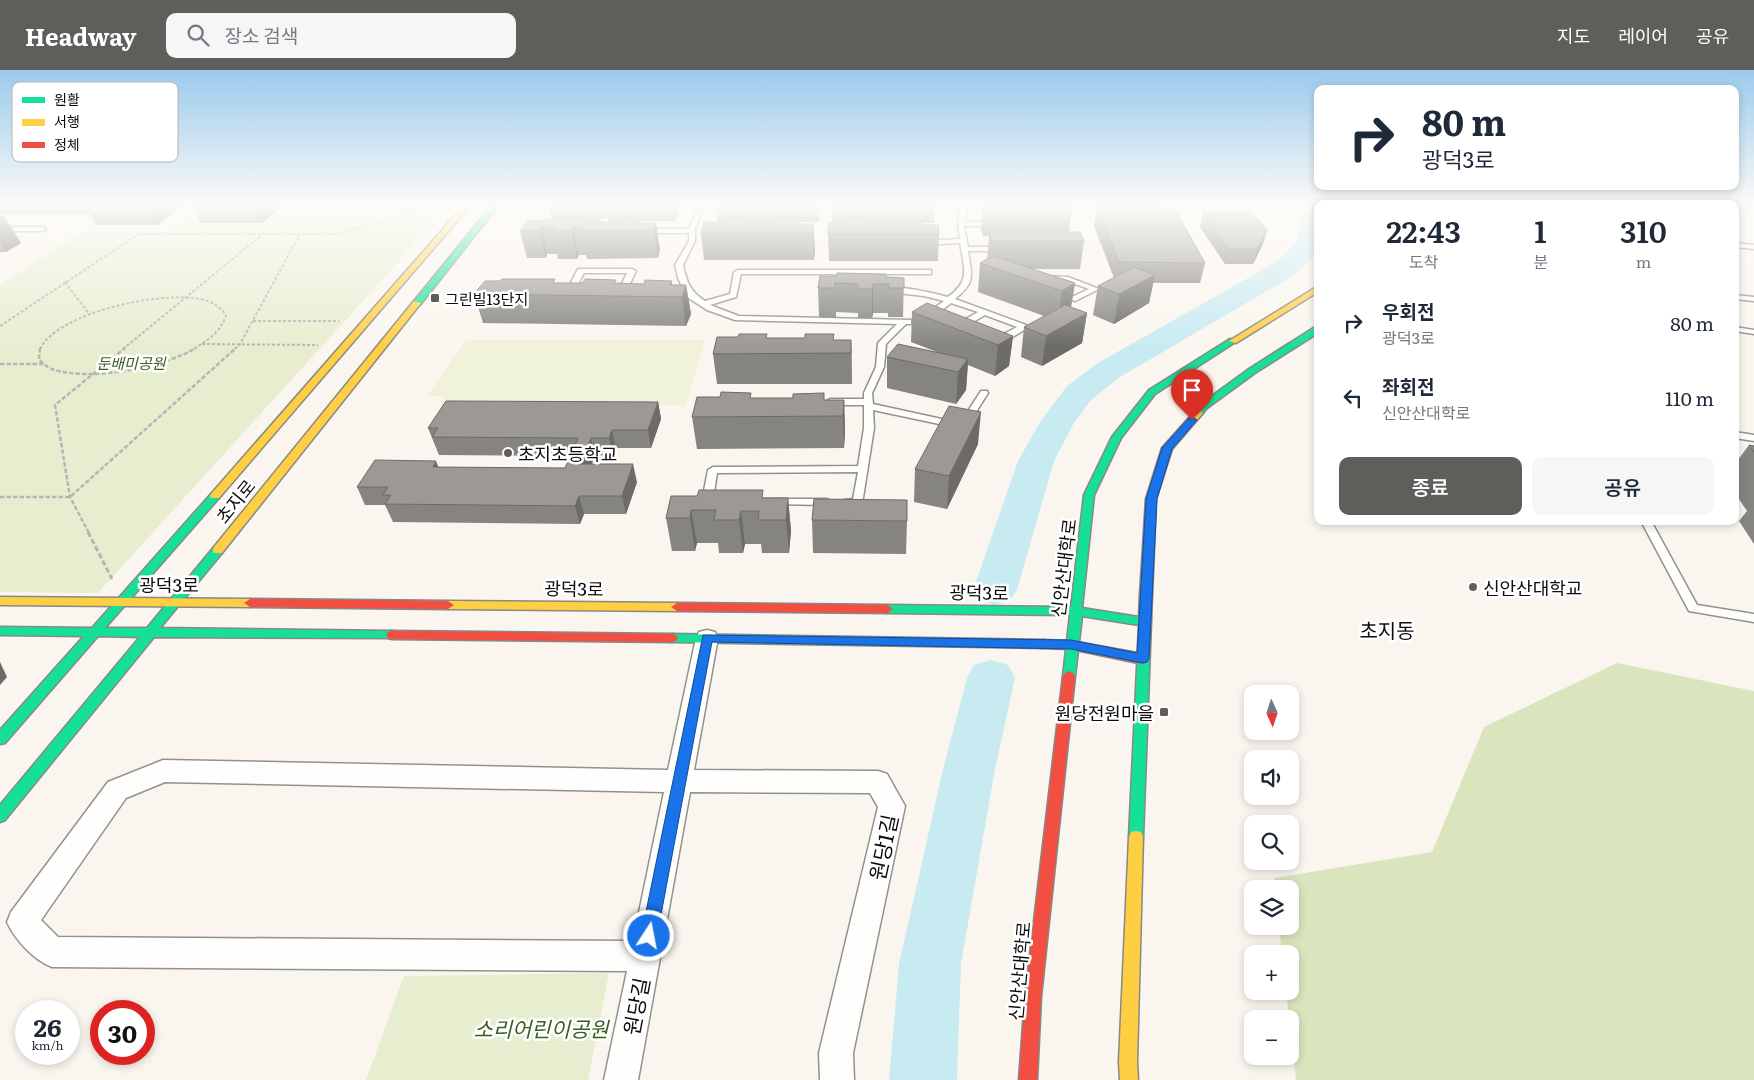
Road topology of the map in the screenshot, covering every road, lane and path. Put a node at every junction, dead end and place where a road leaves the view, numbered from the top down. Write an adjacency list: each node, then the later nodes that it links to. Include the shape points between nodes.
1 (111, 252): 12 (path)
2 (241, 252): 22 (path)
3 (290, 252): 29 (path)
4 (427, 252): 30 (street, 초지로)
5 (458, 252): 57 (street, 초지로)
6 (685, 252): 21 (lane, via 679,264)
7 (966, 252): 24 (lane, via 974,277)
8 (868, 272): 9 (lane); 11 (lane); 26 (lane, via 738,272 733,295)
9 (928, 272)
10 (1040, 278): 14 (lane, via 1068,279 1095,289 1076,299)
11 (868, 281)
12 (65, 282): 28 (path); 32 (path)
13 (876, 290): 24 (lane, via 910,290)
14 (1048, 290)
15 (1314, 291): 58 (street, 신안산대학로, via 1152,392 1117,437 1089,495)
16 (576, 294): 18 (lane, via 568,294 581,271 632,271)
17 (612, 294): 18 (lane)
18 (621, 294): 19 (lane)
19 (631, 294)
20 (680, 294): 21 (lane)
21 (690, 295): 26 (lane)
22 (186, 297): 28 (path, via 128,303); 38 (path, via 220,306 226,315 222,326); 43 (path)
23 (1739, 297): 25 (lane)
24 (951, 299): 27 (lane); 31 (lane, via 926,319)
25 (1754, 299)
26 (705, 304): 31 (lane, via 738,318)
27 (984, 312): 33 (lane, via 962,325); 37 (lane, via 1023,326 1001,340)
28 (90, 315): 42 (path, via 52,335 40,348 39,360)
29 (252, 321): 30 (path); 39 (path)
30 (367, 321): 40 (street, 초지로)
31 (904, 322): 46 (lane, via 882,343 880,367 868,393)
32 (0, 326)
33 (970, 328)
34 (1739, 330): 36 (lane)
35 (1314, 332): 60 (street, via 1204,406 1167,448 1151,499)
36 (1754, 332)
37 (993, 337)
38 (200, 344): 39 (path); 43 (path, via 161,362)
39 (240, 344): 40 (path); 51 (path)
40 (346, 345): 56 (street, 초지로)
41 (0, 364): 42 (path)
42 (44, 364): 43 (path, via 49,369 70,374)
43 (93, 374): 51 (path, via 55,405)
44 (984, 393): 46 (lane, via 963,426)
45 (819, 402): 46 (lane)
46 (868, 404): 49 (lane, via 869,428)
47 (1739, 436): 48 (lane)
48 (1754, 438)
49 (862, 469): 52 (lane, via 713,470 707,501); 53 (lane, via 858,502)
50 (0, 497): 51 (path)
51 (70, 497): 56 (path)
52 (717, 501)
53 (764, 502)
54 (1648, 525): 59 (lane, via 1693,608)
55 (0, 601): 56 (street, 광덕3로)
56 (123, 602): 57 (street, 광덕3로); 62 (street, 초지로)
57 (176, 602): 58 (street, 광덕3로); 63 (street, 초지로)
58 (1075, 611): 60 (street, 광덕3로); 65 (street, 신안산대학로)
59 (1754, 618)
60 (1146, 622): 66 (street)
61 (0, 630): 62 (street)
62 (96, 632): 63 (street); 67 (street, 초지로)
63 (151, 632): 64 (street); 69 (street, 초지로)
64 (707, 638): 65 (street); 68 (street, 원당길)
65 (1071, 645): 66 (street); 73 (street, 신안산대학로, via 1033,997)
66 (1143, 659): 74 (street)
67 (0, 739)
68 (679, 780): 70 (street, 원당길); 70 (street, via 163,771 117,790 22,922 52,952); 72 (street, 원당1길, via 878,782 892,806 836,1053)
69 (0, 816)
70 (645, 956): 71 (street, 원당길)
71 (621, 1080)
72 (837, 1080)
73 (1028, 1080)
74 (1129, 1080)

